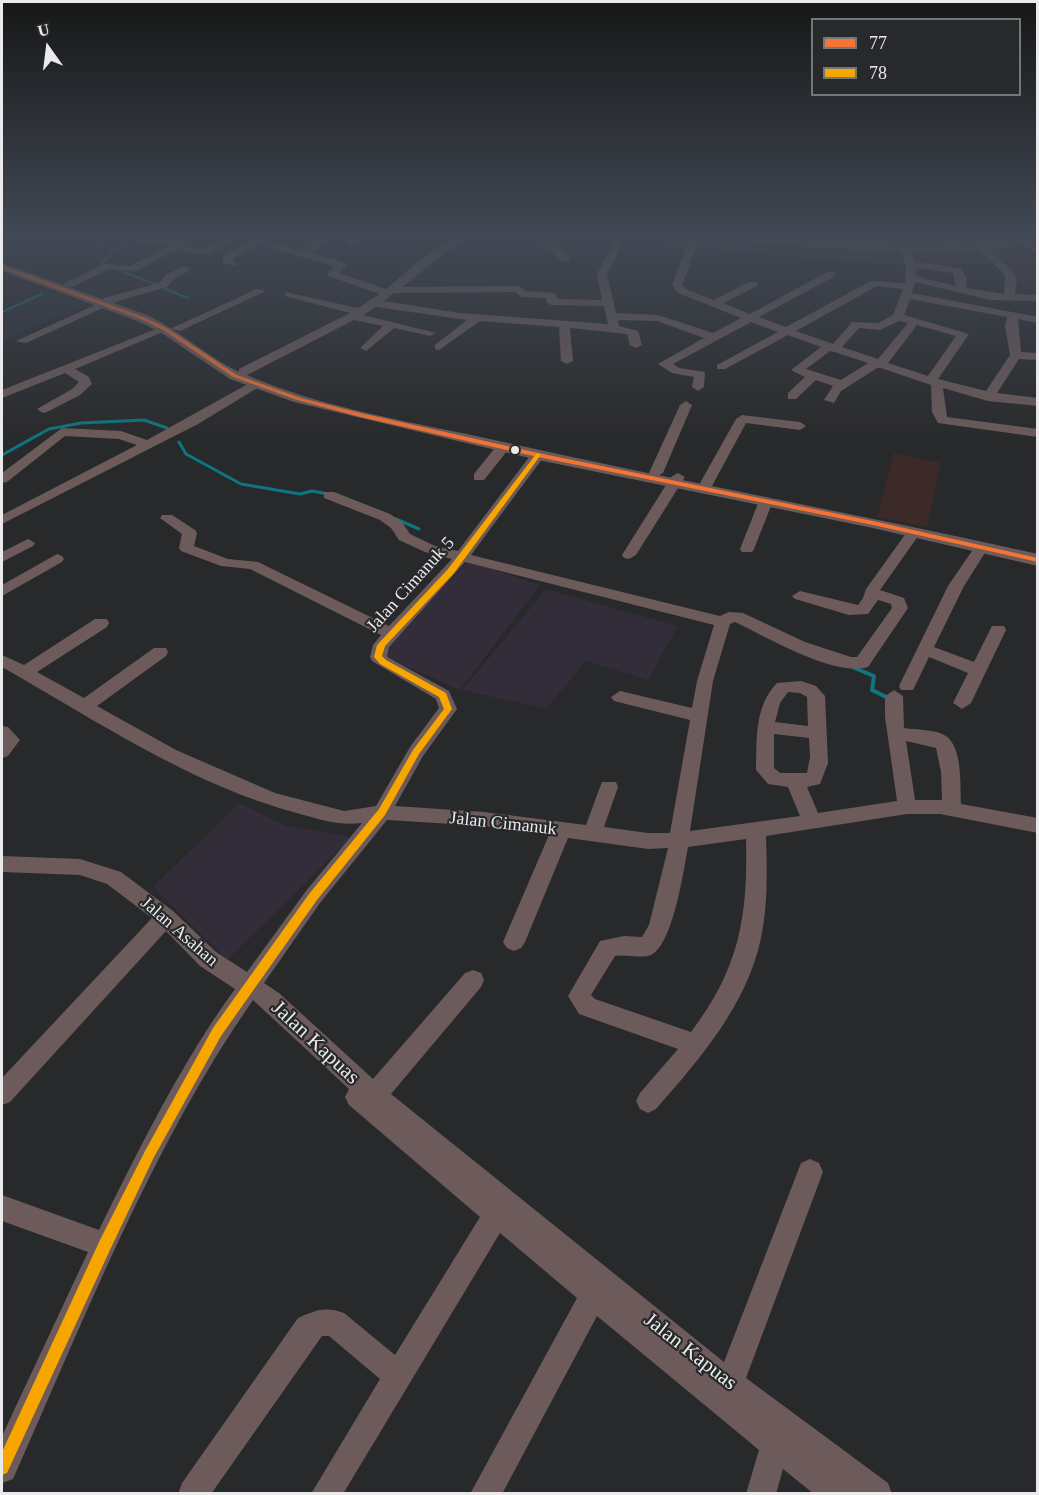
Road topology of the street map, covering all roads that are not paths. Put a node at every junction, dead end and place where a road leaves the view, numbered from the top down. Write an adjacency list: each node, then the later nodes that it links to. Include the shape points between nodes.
1 (101, 306): 28 (street)
2 (118, 306): 24 (main road)
3 (226, 306): 24 (street)
4 (329, 306): 13 (street)
5 (370, 306): 13 (street)
6 (392, 306): 14 (street)
7 (609, 306): 15 (street)
8 (722, 306): 17 (street)
9 (770, 306): 17 (street)
10 (834, 306): 25 (street)
11 (902, 306): 18 (street)
12 (976, 306): 16 (street)
13 (357, 314): 21 (street); 39 (street)
14 (479, 316): 22 (street); 30 (street)
15 (612, 316): 23 (street); 27 (street, via 658,318)
16 (1013, 316): 19 (street); 33 (street)
17 (748, 317): 25 (street); 27 (street)
18 (898, 317): 20 (street); 32 (street, via 880,327 856,324)
19 (1038, 320)
20 (914, 322): 36 (street); 41 (street, via 963,334)
21 (390, 326): 26 (street); 31 (street)
22 (564, 326): 23 (street); 35 (street)
23 (614, 328): 29 (street, via 632,331)
24 (171, 329): 38 (street); 39 (main road); 42 (main road, via 220,367)
25 (787, 331): 32 (street); 37 (street)
26 (430, 333)
27 (716, 338): 44 (street, via 664,364 676,371 701,375)
28 (22, 341)
29 (636, 345)
30 (439, 346)
31 (366, 348)
32 (832, 348): 36 (street); 40 (street, via 797,369)
33 (1016, 355): 34 (street); 47 (street)
34 (1038, 357)
35 (567, 361)
36 (878, 364): 41 (street); 43 (street)
37 (721, 367)
38 (66, 369): 45 (street); 51 (street, via 86,384)
39 (243, 372): 52 (main road, via 313,396)
40 (813, 376): 43 (street); 46 (street)
41 (933, 383): 47 (street); 54 (street, via 942,420)
42 (255, 384): 52 (main road, via 360,415); 55 (street)
43 (843, 385): 48 (street, via 832,392)
44 (698, 387)
45 (2, 394)
46 (792, 396)
47 (988, 397): 49 (street)
48 (830, 400)
49 (1038, 402)
50 (686, 405): 58 (street)
51 (43, 409)
52 (427, 426): 56 (main road); 57 (main road)
53 (800, 426): 62 (street, via 744,418)
54 (1038, 432)
55 (146, 444): 60 (street, via 121,435 63,432); 66 (street)
56 (503, 447): 57 (main road); 59 (street)
57 (540, 452): 58 (main road); 61 (main road); 74 (street, Jalan Cimanuk 5)
58 (656, 473): 61 (main road)
59 (479, 477)
60 (2, 478)
61 (676, 480): 62 (main road); 64 (main road); 72 (street)
62 (707, 483): 71 (main road)
63 (329, 495): 74 (street, via 392,521 413,543)
64 (766, 501): 67 (main road); 70 (street)
65 (167, 518): 83 (street, via 190,533 186,548 226,563 253,565)
66 (2, 520)
67 (914, 532): 69 (main road); 78 (street)
68 (28, 543): 73 (street)
69 (981, 548): 76 (main road); 84 (street, via 956,586)
70 (747, 549)
71 (1038, 553)
72 (629, 555)
73 (2, 558)
74 (461, 559): 80 (street); 83 (street, Jalan Cimanuk 5)
75 (57, 560): 77 (street)
76 (1038, 560)
77 (2, 591)
78 (871, 591): 79 (street, via 871,599 859,611); 80 (street, via 898,602 900,608 862,663 808,648 737,616)
79 (800, 596)
80 (723, 622): 92 (street, via 705,681)
81 (101, 623): 88 (street)
82 (998, 630): 87 (street)
83 (392, 634): 102 (street, Jalan Cimanuk 5, via 381,645 378,657 443,695 448,709 416,752)
84 (925, 649): 87 (street); 96 (street, via 901,691)
85 (160, 652): 91 (street)
86 (2, 660): 88 (street, Jalan Cimanuk)
87 (976, 670): 90 (street)
88 (24, 673): 91 (street, Jalan Cimanuk)
89 (620, 697): 92 (street)
90 (962, 703)
91 (85, 706): 102 (street, Jalan Cimanuk, via 170,755 271,799 344,818)
92 (700, 716): 108 (street)
93 (767, 727): 95 (street); 95 (street, via 774,695 783,687 798,686 816,696); 98 (street, via 765,770 775,779)
94 (2, 732): 97 (street, via 11,740)
95 (817, 733): 98 (street, via 820,760 816,774 813,779)
96 (897, 733): 100 (street); 101 (street, via 942,742 948,756)
97 (2, 751)
98 (795, 781): 103 (street)
99 (609, 787): 107 (street)
100 (907, 807): 101 (street, Jalan Cimanuk); 103 (street, Jalan Cimanuk)
101 (952, 810): 104 (street, Jalan Cimanuk)
102 (382, 812): 106 (street, Jalan Cimanuk, via 484,819); 113 (street, via 313,897)
103 (812, 822): 105 (street, Jalan Cimanuk)
104 (1038, 826)
105 (756, 830): 108 (street, Jalan Cimanuk); 114 (street, via 751,939 733,987)
106 (561, 831): 107 (street, Jalan Cimanuk); 111 (street)
107 (592, 834): 108 (street, Jalan Cimanuk)
108 (680, 840): 114 (street, via 659,928 652,941 647,947 609,948 579,996 587,1007)
109 (2, 864): 110 (street, Jalan Asahan, via 96,870 114,878)
110 (166, 917): 113 (street, Jalan Asahan, via 208,959); 115 (street)
111 (514, 942)
112 (472, 980): 116 (street)
113 (249, 988): 116 (street, Jalan Kapuas, via 271,1000); 120 (street, Jalan Kapuas, via 261,1008 379,1117); 121 (street, via 217,1032)
114 (697, 1045): 117 (street)
115 (2, 1094)
116 (374, 1096): 124 (street, Jalan Kapuas)
117 (648, 1101)
118 (810, 1172): 124 (street)
119 (2, 1208): 121 (street)
120 (496, 1214): 122 (street, Jalan Kapuas); 123 (street)
121 (105, 1245): 126 (street)
122 (592, 1296): 125 (street, Jalan Kapuas); 129 (street)
123 (399, 1376): 127 (street, via 334,1323 320,1322 308,1328); 128 (street)
124 (730, 1384): 132 (street, Jalan Kapuas)
125 (775, 1445): 130 (street); 131 (street, Jalan Kapuas)
126 (2, 1468)
127 (193, 1494)
128 (326, 1494)
129 (485, 1494)
130 (761, 1494)
131 (839, 1494)
132 (877, 1494)

